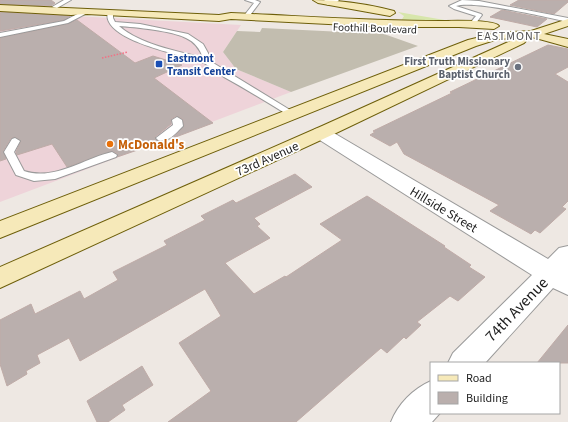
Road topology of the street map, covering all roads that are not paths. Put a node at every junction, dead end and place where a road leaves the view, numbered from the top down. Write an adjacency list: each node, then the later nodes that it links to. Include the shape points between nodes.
1 (68, 0): 5 (lane)
2 (248, 0): 12 (lane, via 257,2)
3 (327, 1): 7 (main road)
4 (0, 4): 5 (main road, Foothill Boulevard)
5 (55, 6): 8 (main road, Foothill Boulevard)
6 (0, 8): 8 (main road, Foothill Boulevard)
7 (379, 10): 9 (main road); 18 (main road, via 395,17 394,21)
8 (87, 11): 10 (main road, Foothill Boulevard); 22 (lane, via 66,22)
9 (399, 11)
10 (110, 12): 13 (main road, Foothill Boulevard); 17 (lane)
11 (421, 14): 16 (main road)
12 (246, 17): 13 (main road, Foothill Boulevard); 15 (main road, Foothill Boulevard)
13 (219, 18): 15 (main road, Foothill Boulevard, via 228,21)
14 (568, 21): 16 (lane, via 479,3 467,2 452,6 478,14); 21 (main road, 73rd Avenue)
15 (291, 22): 18 (main road, Foothill Boulevard); 20 (main road, Foothill Boulevard)
16 (474, 22): 19 (main road)
17 (113, 24): 25 (lane, via 123,33 142,42); 25 (lane, via 140,26 186,35 205,50)
18 (388, 24): 19 (main road, Foothill Boulevard)
19 (494, 26): 21 (main road)
20 (421, 30): 21 (main road, Foothill Boulevard); 24 (main road, via 444,38 446,42)
21 (532, 34): 23 (main road); 24 (main road, 73rd Avenue, via 497,36); 28 (main road, 73rd Avenue)
22 (0, 35)
23 (568, 43)
24 (435, 57): 26 (main road, 73rd Avenue)
25 (207, 62): 26 (lane)
26 (291, 113): 32 (main road, via 291,123); 33 (main road, 73rd Avenue)
27 (177, 120): 29 (lane, via 178,126)
28 (321, 133): 32 (main road, 73rd Avenue); 34 (street, Hillside Street)
29 (161, 138)
30 (15, 141): 31 (lane, via 9,152 20,173 34,178 55,176)
31 (112, 155)
32 (231, 174): 35 (main road, 73rd Avenue)
33 (0, 230)
34 (562, 271): 36 (street, 74th Avenue)
35 (0, 278)
36 (465, 362)
37 (430, 399): 38 (street)
38 (408, 422)

